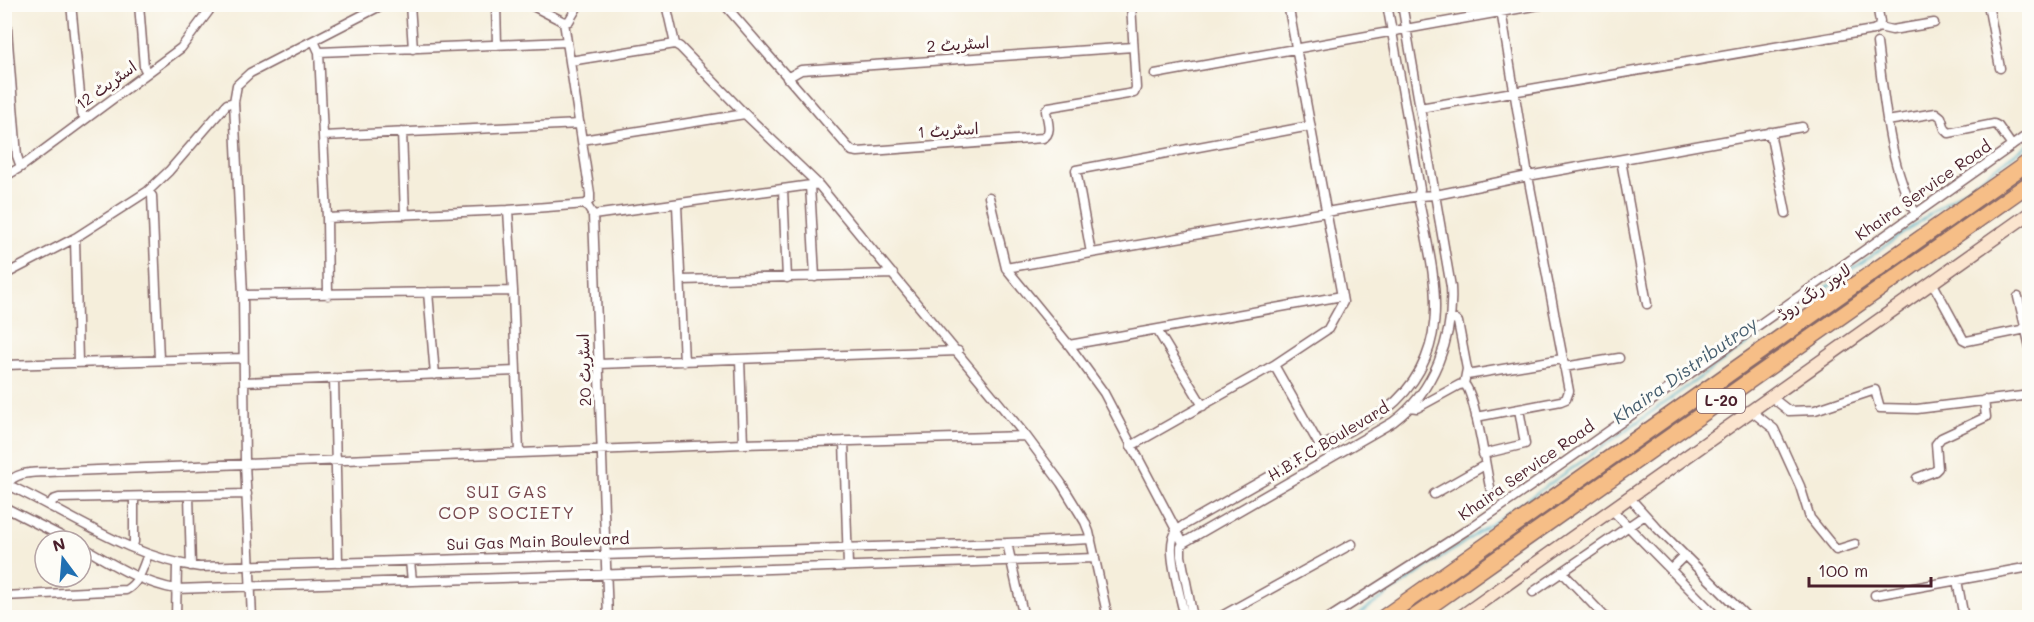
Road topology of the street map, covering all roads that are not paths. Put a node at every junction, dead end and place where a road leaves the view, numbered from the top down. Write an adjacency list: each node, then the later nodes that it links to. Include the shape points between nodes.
1 (5, 4): 56 (street)
2 (71, 4): 43 (street, via 82,114)
3 (140, 4): 36 (street)
4 (214, 4): 36 (street, اسٹریٹ 12, via 180,48)
5 (384, 4): 25 (street)
6 (410, 4): 31 (street)
7 (496, 4): 29 (street)
8 (529, 4): 20 (street)
9 (579, 4): 20 (street, via 569,21)
10 (666, 4): 28 (street)
11 (724, 4): 38 (street)
12 (1131, 4): 30 (street)
13 (1288, 4): 32 (street)
14 (1386, 4): 24 (street, H.B.F.C Boulevard)
15 (1402, 4): 23 (street, H.B.F.C Boulevard)
16 (1545, 4): 19 (street)
17 (1877, 4): 22 (street)
18 (1988, 4): 35 (street)
19 (1501, 8): 23 (street); 39 (street)
20 (564, 22): 26 (street)
21 (1934, 23): 22 (street, via 1889,30)
22 (1879, 27): 39 (street)
23 (1407, 30): 24 (street); 41 (street, H.B.F.C Boulevard)
24 (1391, 32): 32 (street); 64 (street, H.B.F.C Boulevard, via 1420,189)
25 (314, 41): 33 (street); 40 (street, via 241,80)
26 (567, 42): 29 (street); 34 (street)
27 (1877, 43): 44 (street)
28 (675, 44): 34 (street); 42 (street)
29 (496, 45): 31 (street)
30 (1133, 47): 38 (street, اسٹریٹ 2, via 801,70); 38 (street, اسٹریٹ 1, via 1134,93 1049,107 1047,136 1032,139 852,151)
31 (413, 49): 33 (street)
32 (1297, 49): 37 (street); 46 (street)
33 (319, 52): 51 (street)
34 (570, 61): 45 (street)
35 (2000, 68)
36 (147, 73): 43 (street, اسٹریٹ 12)
37 (1155, 74)
38 (787, 78)
39 (1514, 91): 41 (street); 57 (street)
40 (234, 102): 62 (street, via 227,104); 87 (street)
41 (1420, 108): 63 (street, H.B.F.C Boulevard)
42 (745, 114): 52 (street); 60 (street)
43 (86, 118): 56 (street, اسٹریٹ 12)
44 (1887, 121): 53 (street, via 1936,113 1950,133 1994,124); 72 (street, via 1909,203)
45 (579, 124): 48 (street); 52 (street)
46 (1310, 126): 69 (street); 77 (street, via 1076,170)
47 (1802, 127): 49 (street)
48 (402, 132): 51 (street); 73 (street)
49 (1770, 132): 54 (street); 70 (street)
50 (2030, 133): 53 (street, Khaira Service Road)
51 (323, 136): 75 (street)
52 (582, 140): 66 (street, via 590,194)
53 (2012, 146): 72 (street, Khaira Service Road)
54 (1621, 160): 57 (street); 91 (street)
55 (2030, 161): 190 (highway, لاہور رنگ روڈ / L-20)
56 (21, 167): 58 (street, اسٹریٹ 12)
57 (1528, 176): 63 (street); 104 (street)
58 (4, 177)
59 (2030, 183): 191 (highway, L-20)
60 (814, 185): 61 (street); 79 (street); 81 (street)
61 (783, 189): 67 (street); 82 (street)
62 (148, 191): 76 (street); 100 (street, via 152,196)
63 (1436, 195): 64 (street); 92 (street, H.B.F.C Boulevard, via 1451,287)
64 (1418, 196): 69 (street); 121 (street, H.B.F.C Boulevard, via 1436,296 1430,346 1398,399)
65 (990, 197): 78 (street)
66 (586, 204): 68 (street); 74 (street)
67 (677, 205): 74 (street); 83 (street)
68 (508, 210): 73 (street); 85 (street)
69 (1326, 213): 77 (street); 89 (street)
70 (1786, 213)
71 (2030, 213): 84 (street)
72 (1916, 214): 189 (street, Khaira Service Road, via 1470,528)
73 (405, 215): 75 (street)
74 (593, 215): 105 (street, اسٹریٹ 20)
75 (327, 218): 88 (street)
76 (75, 238): 80 (street); 103 (street)
77 (1091, 253): 78 (street)
78 (1006, 268): 95 (street)
79 (893, 274): 81 (street); 97 (street)
80 (4, 275)
81 (815, 277): 82 (street)
82 (787, 278): 83 (street)
83 (682, 280): 102 (street)
84 (1932, 282): 93 (street, via 1963,339); 114 (street)
85 (513, 291): 86 (street); 108 (street)
86 (428, 292): 88 (street); 109 (street)
87 (243, 295): 88 (street); 98 (street)
88 (328, 295)
89 (1342, 296): 94 (street); 107 (street, via 1343,302 1328,329)
90 (2018, 297): 93 (street)
91 (1647, 304)
92 (1451, 318): 111 (street, via 1458,322); 117 (street, H.B.F.C Boulevard, via 1440,359)
93 (2026, 329): 96 (street)
94 (1156, 330): 95 (street); 116 (street)
95 (1069, 345): 126 (street, via 1104,393)
96 (2030, 347)
97 (958, 351): 101 (street); 122 (street)
98 (243, 358): 100 (street); 112 (street)
99 (1619, 358): 104 (street)
100 (159, 359): 103 (street)
101 (740, 359): 102 (street); 125 (street)
102 (684, 362): 105 (street)
103 (78, 363): 106 (street)
104 (1563, 363): 111 (street); 118 (street, via 1569,391 1566,399)
105 (598, 364): 128 (street, اسٹریٹ 20)
106 (4, 365)
107 (1274, 365): 116 (street); 127 (street)
108 (516, 371): 109 (street); 129 (street)
109 (435, 375): 110 (street)
110 (334, 378): 112 (street); 131 (street)
111 (1466, 379): 117 (street, via 1417,408); 120 (street)
112 (244, 382): 132 (street)
113 (2030, 395): 115 (street)
114 (1770, 396): 115 (street, via 1789,411 1815,410 1875,390 1880,408 1917,409); 119 (street)
115 (1984, 400): 134 (street, via 1986,417 1941,438 1936,444 1938,468)
116 (1203, 406): 126 (street)
117 (1410, 407): 124 (street, H.B.F.C Boulevard)
118 (1519, 409): 120 (street); 130 (street, via 1525,444)
119 (1750, 410): 141 (street); 153 (street, via 1774,429 1810,518 1822,534 1836,550)
120 (1476, 417): 130 (street)
121 (1353, 430): 124 (street); 127 (street, H.B.F.C Boulevard)
122 (1026, 436): 123 (street); 149 (street, via 1075,505)
123 (844, 441): 125 (street); 155 (street)
124 (1360, 443): 151 (street, H.B.F.C Boulevard)
125 (743, 444): 128 (street)
126 (1131, 446): 148 (street)
127 (1321, 448): 148 (street, H.B.F.C Boulevard)
128 (602, 450): 129 (street); 158 (street, اسٹریٹ 20)
129 (519, 453): 131 (street)
130 (1483, 454): 133 (street)
131 (335, 460): 132 (street); 163 (street)
132 (245, 463): 135 (street, via 48,472 18,475); 137 (street)
133 (1485, 465): 136 (street); 138 (street)
134 (1917, 478)
135 (6, 484): 142 (street, Sui Gas Main Boulevard)
136 (1490, 488)
137 (247, 494): 139 (street); 167 (street)
138 (1434, 494)
139 (189, 495): 140 (street); 165 (street)
140 (134, 497): 142 (street, via 59,498); 154 (street)
141 (1629, 497): 144 (street); 145 (street)
142 (50, 506): 154 (street, Sui Gas Main Boulevard)
143 (4, 507): 147 (street)
144 (1612, 510): 146 (street); 192 (street)
145 (1645, 515): 146 (street); 159 (street)
146 (1629, 527): 169 (street); 170 (street)
147 (47, 529)
148 (1176, 531): 151 (street); 186 (street, via 1172,550)
149 (1091, 538): 150 (street, Sui Gas Main Boulevard); 160 (street)
150 (1007, 543): 155 (street, Sui Gas Main Boulevard); 161 (street)
151 (1183, 543): 187 (street, via 1181,556)
152 (1352, 544): 188 (street)
153 (1855, 544)
154 (132, 547): 157 (street, Sui Gas Main Boulevard)
155 (847, 548): 158 (street, Sui Gas Main Boulevard); 166 (street)
156 (93, 553): 172 (street)
157 (148, 554): 164 (street, Sui Gas Main Boulevard); 172 (street)
158 (606, 554): 162 (street, Sui Gas Main Boulevard); 171 (street, اسٹریٹ 20)
159 (1685, 555): 169 (street); 194 (street)
160 (1095, 558): 161 (street); 185 (street)
161 (1010, 560): 166 (street); 184 (street)
162 (410, 561): 163 (street, Sui Gas Main Boulevard); 174 (street)
163 (338, 562): 167 (street, Sui Gas Main Boulevard)
164 (177, 563): 165 (street, Sui Gas Main Boulevard); 176 (street)
165 (191, 566): 167 (street, Sui Gas Main Boulevard)
166 (848, 566): 171 (street)
167 (250, 567): 175 (street)
168 (2030, 567): 173 (street)
169 (1671, 569): 193 (street)
170 (1562, 572): 177 (street); 180 (street)
171 (607, 574): 174 (street); 183 (street, اسٹریٹ 20)
172 (138, 578): 176 (street); 179 (street, via 126,590)
173 (1957, 580): 178 (street); 195 (street)
174 (412, 581): 175 (street)
175 (251, 587): 176 (street); 182 (street)
176 (176, 589): 181 (street)
177 (1533, 592)
178 (1875, 595)
179 (4, 596)
180 (1600, 616)
181 (176, 618)
182 (252, 618)
183 (608, 618)
184 (1024, 618)
185 (1108, 618)
186 (1185, 618)
187 (1193, 618)
188 (1218, 618)
189 (1329, 618)
190 (1383, 618)
191 (1413, 618)
192 (1459, 618)
193 (1719, 618)
194 (1748, 618)
195 (1964, 618)

